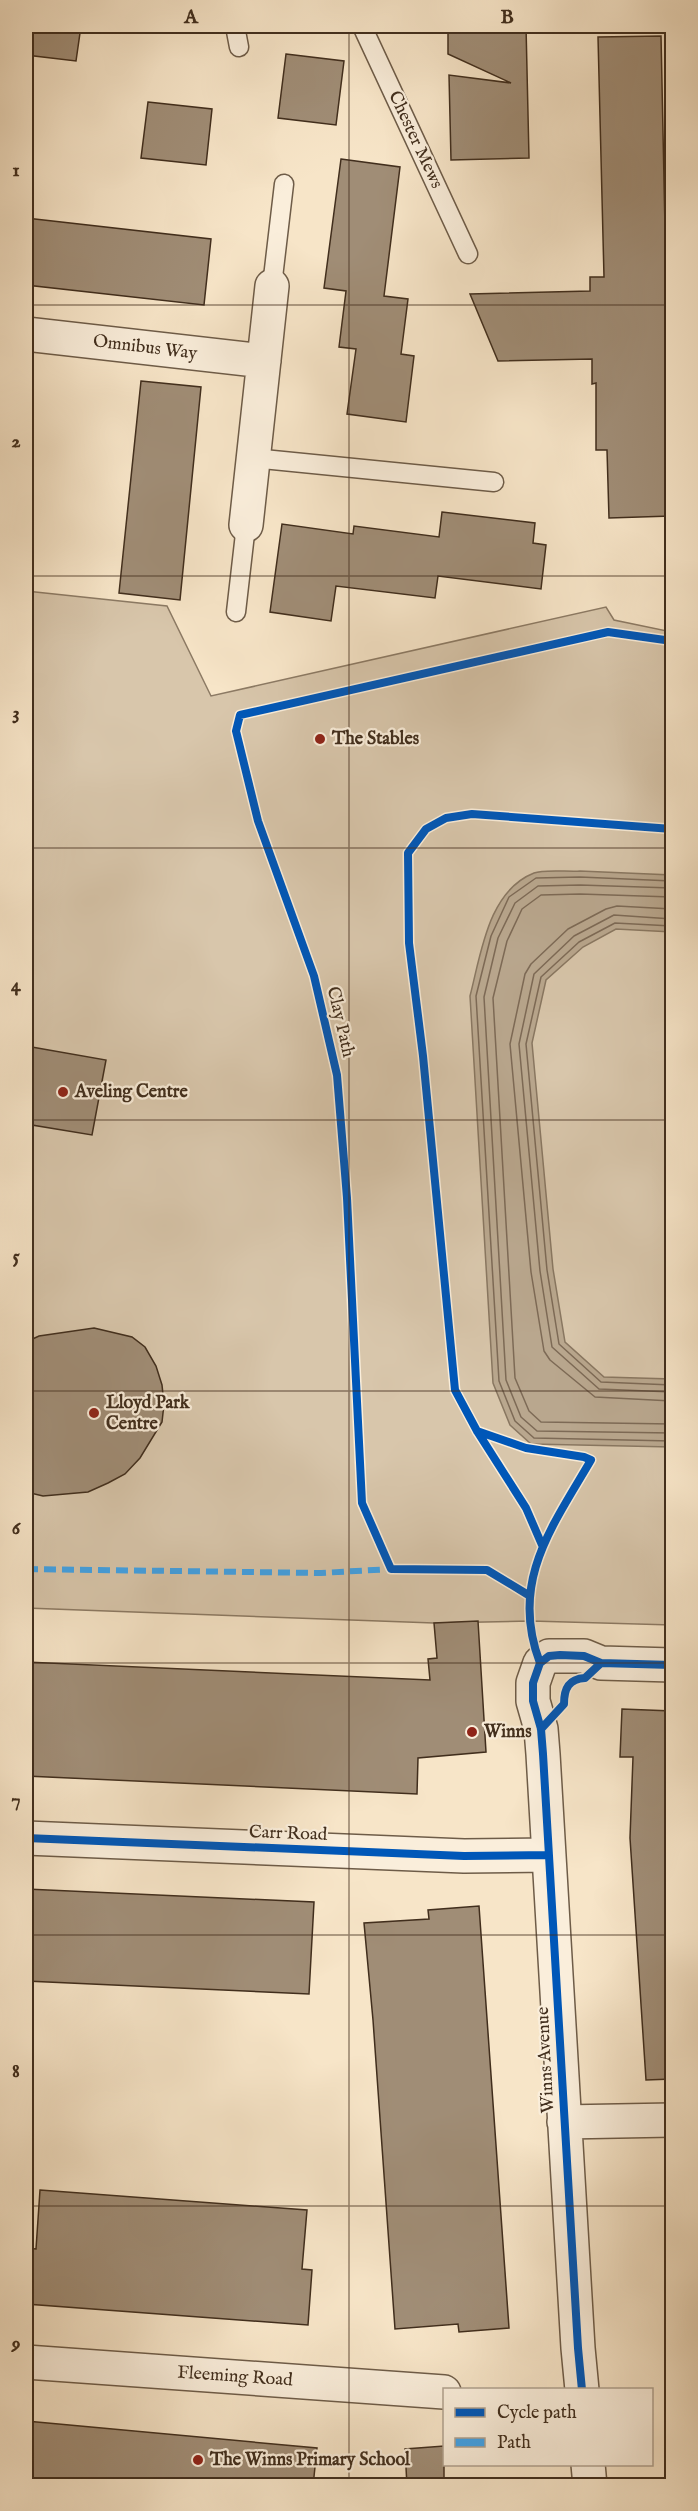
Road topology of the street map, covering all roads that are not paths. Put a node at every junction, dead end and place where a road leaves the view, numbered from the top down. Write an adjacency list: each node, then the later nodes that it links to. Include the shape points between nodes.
1 (235, 26): 3 (lane)
2 (362, 26): 5 (lane, Chester Mews)
3 (239, 47)
4 (284, 184): 6 (lane)
5 (468, 254)
6 (272, 286): 8 (street)
7 (26, 334): 8 (street, Omnibus Way)
8 (264, 361): 9 (street)
9 (253, 458): 10 (lane); 11 (street)
10 (494, 482)
11 (246, 525): 12 (lane)
12 (236, 612)
13 (672, 1665): 15 (street, Winns Avenue, via 601,1663 584,1656 560,1655 549,1656 540,1663 533,1683 533,1701 541,1729)
14 (26, 1838): 15 (street, Carr Road, via 464,1857)
15 (549, 1855): 17 (street, Winns Avenue)
16 (672, 2120): 17 (street)
17 (564, 2122): 19 (street, Winns Avenue)
18 (26, 2362): 20 (street, Fleeming Road)
19 (582, 2388)
20 (443, 2392)
21 (588, 2466): 22 (street)
22 (590, 2486)

